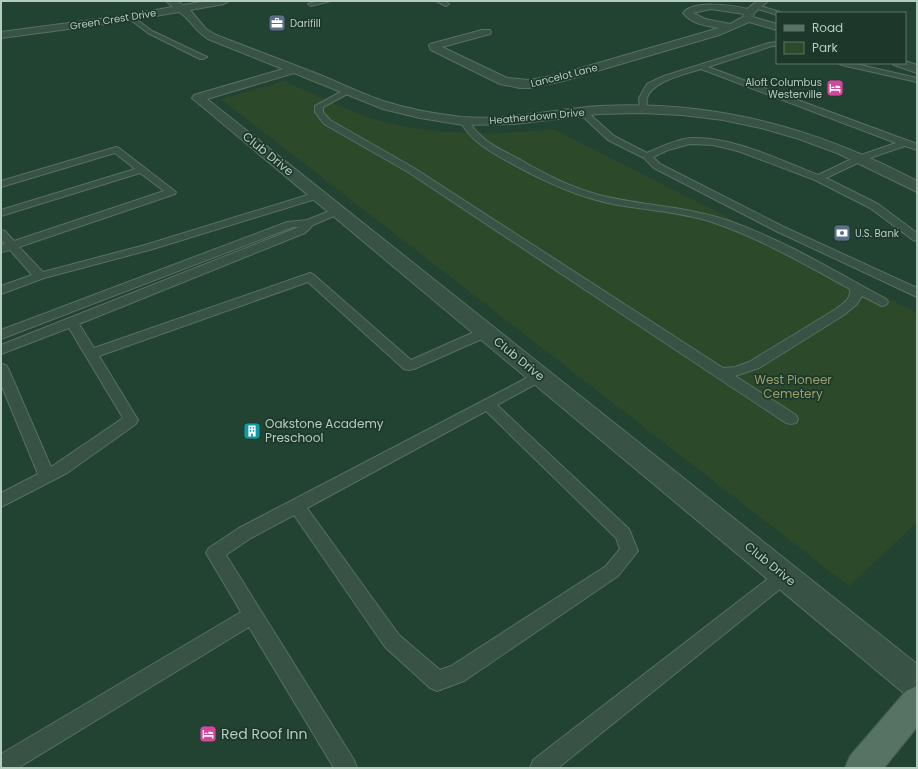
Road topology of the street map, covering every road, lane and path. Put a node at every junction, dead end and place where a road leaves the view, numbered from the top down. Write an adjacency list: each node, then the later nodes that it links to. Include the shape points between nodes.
1 (171, 1): 7 (street, Heatherdown Drive)
2 (224, 1): 7 (street, Green Crest Drive)
3 (328, 1): 5 (lane)
4 (439, 1): 6 (lane)
5 (310, 4)
6 (446, 4)
7 (181, 8): 10 (street, Green Crest Drive); 20 (street, Heatherdown Drive, via 202,31 212,37)
8 (754, 10): 9 (lane); 11 (street); 12 (street, Lancelot Lane); 12 (street, via 711,6 695,8 688,13 696,20)
9 (776, 13)
10 (130, 17): 14 (street, Green Crest Drive); 16 (lane, via 150,32)
11 (776, 26)
12 (732, 27): 13 (street, Lancelot Lane, via 559,78 529,84 504,81 434,46)
13 (486, 32)
14 (1, 35)
15 (776, 44): 19 (lane)
16 (203, 57)
17 (846, 64): 22 (lane)
18 (901, 64): 21 (street)
19 (701, 67): 24 (lane, via 650,86 643,98); 27 (lane)
20 (294, 69): 23 (street, Heatherdown Drive); 35 (street, Club Drive, via 198,98)
21 (917, 69)
22 (917, 80)
23 (349, 91): 26 (street, Heatherdown Drive, via 377,103 409,112); 54 (lane, via 319,106 319,112 327,122 411,170)
24 (643, 108): 25 (street, Heatherdown Drive); 30 (street, Heatherdown Drive, via 683,110 758,123 807,137)
25 (582, 112): 26 (street, Heatherdown Drive, via 523,120); 29 (lane, via 611,138)
26 (464, 121): 44 (lane, via 477,140 564,187 607,200 694,214 726,224)
27 (905, 143): 28 (lane); 30 (lane)
28 (917, 147)
29 (647, 156): 32 (lane, via 690,141 713,142 741,149); 46 (lane, via 657,166 780,229)
30 (862, 158): 32 (lane); 34 (street, Heatherdown Drive)
31 (141, 170): 33 (lane, via 116,150); 37 (lane); 41 (lane, via 171,192)
32 (818, 178): 40 (lane, via 874,206)
33 (1, 184)
34 (917, 187)
35 (318, 196): 36 (street, Club Drive); 43 (lane, via 149,247)
36 (337, 211): 38 (lane); 49 (street, Club Drive)
37 (1, 213)
38 (309, 223): 48 (lane, via 300,231); 50 (lane, via 290,224)
39 (1, 233): 41 (lane)
40 (917, 238)
41 (12, 245): 42 (lane); 43 (lane)
42 (1, 249)
43 (40, 276): 45 (lane)
44 (856, 288): 47 (lane); 54 (lane, via 857,293 853,302 840,312 754,365)
45 (1, 290)
46 (917, 293)
47 (882, 302)
48 (72, 322): 51 (lane); 52 (lane)
49 (486, 332): 52 (lane, via 409,366 310,277); 55 (street, Club Drive)
50 (1, 336)
51 (1, 350)
52 (91, 354): 58 (lane, via 131,420)
53 (1, 368): 58 (lane)
54 (720, 373): 57 (lane)
55 (540, 376): 56 (lane); 61 (street, Club Drive)
56 (487, 404): 60 (lane); 60 (lane, via 623,534 629,551 612,571 456,674 437,681 392,641)
57 (791, 419)
58 (47, 476): 59 (lane)
59 (1, 501)
60 (297, 506): 62 (lane, via 215,553)
61 (784, 576): 63 (street, Club Drive); 67 (lane)
62 (252, 614): 65 (lane); 66 (lane)
63 (917, 684)
64 (917, 702): 68 (main road)
65 (1, 766)
66 (346, 768)
67 (541, 768)
68 (862, 768)

